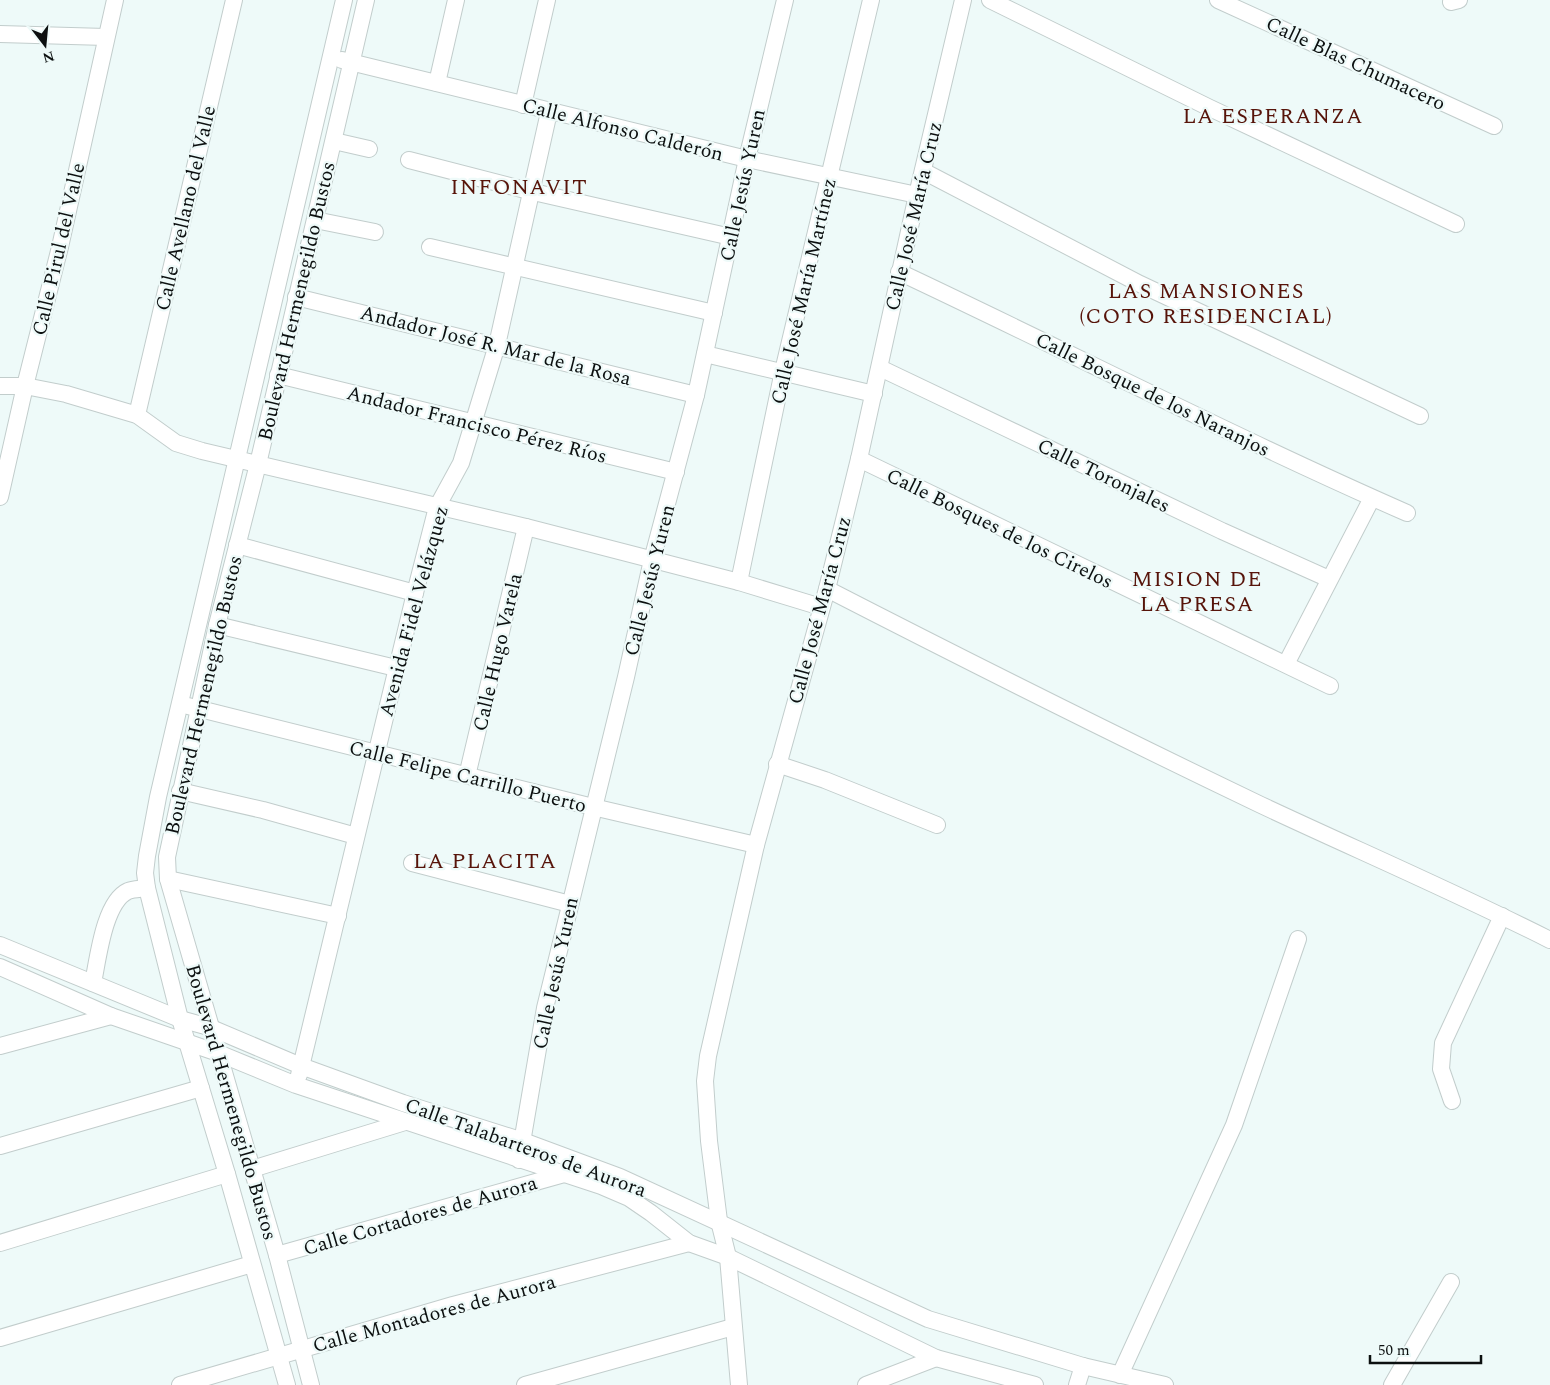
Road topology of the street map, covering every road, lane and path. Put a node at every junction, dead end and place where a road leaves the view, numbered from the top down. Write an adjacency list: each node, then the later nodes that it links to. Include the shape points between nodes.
1 (115, 0): 13 (street, Calle Pirul del Valle)
2 (234, 0): 48 (street, Calle Avellano del Valle)
3 (344, 0): 14 (street, Boulevard Hermenegildo Bustos)
4 (366, 0): 15 (street, Boulevard Hermenegildo Bustos)
5 (456, 0): 16 (street)
6 (547, 0): 17 (street)
7 (785, 0): 22 (street, Calle Jesús Yuren)
8 (871, 0): 25 (street, Calle José María Martínez)
9 (963, 0): 24 (street, Calle José María Cruz)
10 (990, 0): 29 (street)
11 (1218, 0): 19 (street, Calle Blas Chumacero)
12 (0, 34): 13 (street)
13 (106, 37): 45 (street, Calle Pirul del Valle, via 60,247)
14 (330, 57): 15 (street, Calle Alfonso Calderón); 33 (street, Boulevard Hermenegildo Bustos)
15 (352, 63): 16 (street, Calle Alfonso Calderón); 20 (street, Boulevard Hermenegildo Bustos)
16 (437, 83): 17 (street, Calle Alfonso Calderón)
17 (523, 105): 18 (street, Calle Alfonso Calderón)
18 (549, 112): 22 (street, Calle Alfonso Calderón); 26 (street, Avenida Fidel Velázquez)
19 (1494, 126)
20 (334, 141): 21 (street); 28 (street, Boulevard Hermenegildo Bustos)
21 (369, 149)
22 (747, 159): 25 (street, Calle Alfonso Calderón); 31 (street, Calle Jesús Yuren)
23 (409, 160): 26 (street)
24 (923, 171): 27 (street, Calle José María Cruz); 49 (street, via 1140,284)
25 (829, 177): 27 (street, Calle Alfonso Calderón); 42 (street, Calle José María Martínez)
26 (530, 191): 31 (street); 34 (street, Avenida Fidel Velázquez)
27 (917, 195): 36 (street, Calle José María Cruz)
28 (315, 220): 30 (street); 35 (street, Boulevard Hermenegildo Bustos)
29 (1456, 224)
30 (375, 232)
31 (731, 237): 38 (street, Calle Jesús Yuren)
32 (430, 246): 34 (street)
33 (282, 264): 35 (street); 51 (street, Boulevard Hermenegildo Bustos)
34 (515, 265): 38 (street); 39 (street, Avenida Fidel Velázquez)
35 (302, 269): 37 (street, Boulevard Hermenegildo Bustos)
36 (900, 272): 41 (street, Calle José María Cruz); 56 (street, Calle Bosque de los Naranjos, via 1151,396)
37 (296, 297): 39 (street, Andador José R. Mar de la Rosa); 43 (street, Boulevard Hermenegildo Bustos)
38 (714, 313): 40 (street, Calle Jesús Yuren)
39 (497, 345): 47 (street, Andador José R. Mar de la Rosa); 50 (street, Avenida Fidel Velázquez)
40 (705, 354): 42 (street); 47 (street, Calle Jesús Yuren)
41 (880, 368): 46 (street, Calle José María Cruz); 62 (street, Calle Toronjales)
42 (783, 372): 46 (street); 63 (street, Calle José María Martínez)
43 (278, 375): 50 (street, Andador Francisco Pérez Ríos); 53 (street, Boulevard Hermenegildo Bustos)
44 (0, 386): 45 (street)
45 (25, 386): 48 (street, via 66,394); 55 (street, Calle Pirul del Valle)
46 (874, 394): 52 (street, Calle José María Cruz)
47 (696, 395): 54 (street, Calle Jesús Yuren)
48 (136, 415): 51 (street, via 176,444)
49 (1420, 416)
50 (473, 421): 54 (street, Andador Francisco Pérez Ríos); 57 (street, Avenida Fidel Velázquez, via 461,463)
51 (236, 459): 53 (street); 71 (street, Boulevard Hermenegildo Bustos)
52 (859, 459): 64 (street, Calle José María Cruz); 68 (street, Calle Bosques de los Cirelos)
53 (258, 464): 57 (street); 60 (street, Boulevard Hermenegildo Bustos)
54 (676, 472): 61 (street, Calle Jesús Yuren)
55 (0, 497)
56 (1372, 498): 58 (street, Calle Bosque de los Naranjos); 62 (street)
57 (437, 507): 59 (street); 65 (street, Avenida Fidel Velázquez)
58 (1408, 513)
59 (526, 527): 61 (street); 75 (street, Calle Hugo Varela)
60 (237, 545): 65 (street); 67 (street, Boulevard Hermenegildo Bustos)
61 (652, 560): 63 (street); 77 (street, Calle Jesús Yuren)
62 (1328, 579): 68 (street)
63 (739, 582): 66 (street)
64 (827, 589): 66 (street, Calle José María Cruz); 86 (street, via 1073,715)
65 (415, 593): 69 (street, Avenida Fidel Velázquez)
66 (821, 607): 74 (street, Calle José María Cruz)
67 (217, 625): 69 (street); 72 (street, Boulevard Hermenegildo Bustos)
68 (1286, 664): 70 (street, Calle Bosques de los Cirelos)
69 (396, 668): 73 (street, Avenida Fidel Velázquez)
70 (1330, 686)
71 (180, 704): 72 (street, Calle Felipe Carrillo Puerto); 83 (street, Boulevard Hermenegildo Bustos, via 150,834 145,873)
72 (198, 709): 73 (street, Calle Felipe Carrillo Puerto); 76 (street, Boulevard Hermenegildo Bustos)
73 (376, 753): 75 (street, Calle Felipe Carrillo Puerto); 79 (street, Avenida Fidel Velázquez)
74 (777, 764): 78 (street); 80 (street, Calle José María Cruz)
75 (467, 776): 77 (street, Calle Felipe Carrillo Puerto)
76 (180, 791): 79 (street); 82 (street, Boulevard Hermenegildo Bustos, via 167,857)
77 (593, 807): 80 (street, Calle Felipe Carrillo Puerto); 84 (street, Calle Jesús Yuren)
78 (937, 825)
79 (356, 836): 85 (street, Avenida Fidel Velázquez)
80 (756, 845): 109 (street, Calle José María Cruz, via 707,1064 708,1141)
81 (412, 863): 84 (street)
82 (168, 879): 85 (street); 94 (street, Boulevard Hermenegildo Bustos)
83 (147, 888): 91 (street, via 129,890 116,900 109,913); 93 (street, Boulevard Hermenegildo Bustos)
84 (570, 904): 103 (street, Calle Jesús Yuren, via 545,1008)
85 (338, 916): 98 (street, Avenida Fidel Velázquez)
86 (1502, 916): 88 (street); 101 (street, via 1443,1043 1441,1069)
87 (1298, 939): 122 (street, via 1234,1125)
88 (1550, 940)
89 (0, 945): 91 (street, Calle Talabarteros de Aurora)
90 (0, 967): 92 (street, Calle Talabarteros de Aurora)
91 (93, 983): 93 (street, Calle Talabarteros de Aurora)
92 (111, 1016): 95 (street, Calle Talabarteros de Aurora); 96 (street)
93 (180, 1019): 94 (street, Calle Talabarteros de Aurora); 95 (street, Boulevard Hermenegildo Bustos)
94 (209, 1027): 97 (street, Boulevard Hermenegildo Bustos); 98 (street, Calle Talabarteros de Aurora)
95 (188, 1043): 97 (street, Calle Talabarteros de Aurora); 100 (street, Boulevard Hermenegildo Bustos)
96 (0, 1046)
97 (218, 1053): 99 (street, Calle Talabarteros de Aurora); 106 (street, Boulevard Hermenegildo Bustos)
98 (301, 1066): 99 (street, Avenida Fidel Velázquez); 103 (street, Calle Talabarteros de Aurora)
99 (296, 1085): 102 (street, Calle Talabarteros de Aurora)
100 (201, 1088): 104 (street); 107 (street, Boulevard Hermenegildo Bustos)
101 (1452, 1101)
102 (405, 1122): 105 (street, Calle Talabarteros de Aurora); 106 (street)
103 (523, 1141): 105 (street, Calle Jesús Yuren); 109 (street, Calle Talabarteros de Aurora, via 620,1177)
104 (0, 1146)
105 (519, 1160): 108 (street, Calle Talabarteros de Aurora)
106 (252, 1168): 112 (street, Boulevard Hermenegildo Bustos)
107 (227, 1174): 110 (street); 114 (street, Boulevard Hermenegildo Bustos)
108 (564, 1174): 111 (street, Calle Talabarteros de Aurora, via 629,1198); 112 (street, Calle Cortadores de Aurora)
109 (719, 1221): 113 (street, Calle José María Cruz); 121 (street, Calle Talabarteros de Aurora, via 928,1319)
110 (0, 1243)
111 (689, 1243): 113 (street, Calle Talabarteros de Aurora); 118 (street, Calle Montadores de Aurora)
112 (276, 1256): 118 (street, Boulevard Hermenegildo Bustos)
113 (728, 1257): 116 (street, Calle José María Cruz); 120 (street, Calle Talabarteros de Aurora)
114 (252, 1264): 117 (street); 119 (street, Boulevard Hermenegildo Bustos)
115 (1451, 1282): 132 (street)
116 (733, 1327): 126 (street); 127 (street, Calle José María Cruz)
117 (0, 1338)
118 (301, 1349): 119 (street, Calle Montadores de Aurora); 125 (street, Boulevard Hermenegildo Bustos)
119 (279, 1356): 123 (street, Calle Montadores de Aurora); 124 (street, Boulevard Hermenegildo Bustos)
120 (936, 1358): 128 (street); 129 (street, Calle Talabarteros de Aurora)
121 (1083, 1366): 122 (street, Calle Talabarteros de Aurora); 130 (street)
122 (1120, 1375): 131 (street, Calle Talabarteros de Aurora)
123 (180, 1385)
124 (287, 1385)
125 (311, 1385)
126 (525, 1385)
127 (739, 1385)
128 (866, 1385)
129 (1035, 1385)
130 (1077, 1385)
131 (1165, 1385)
132 (1392, 1385)

